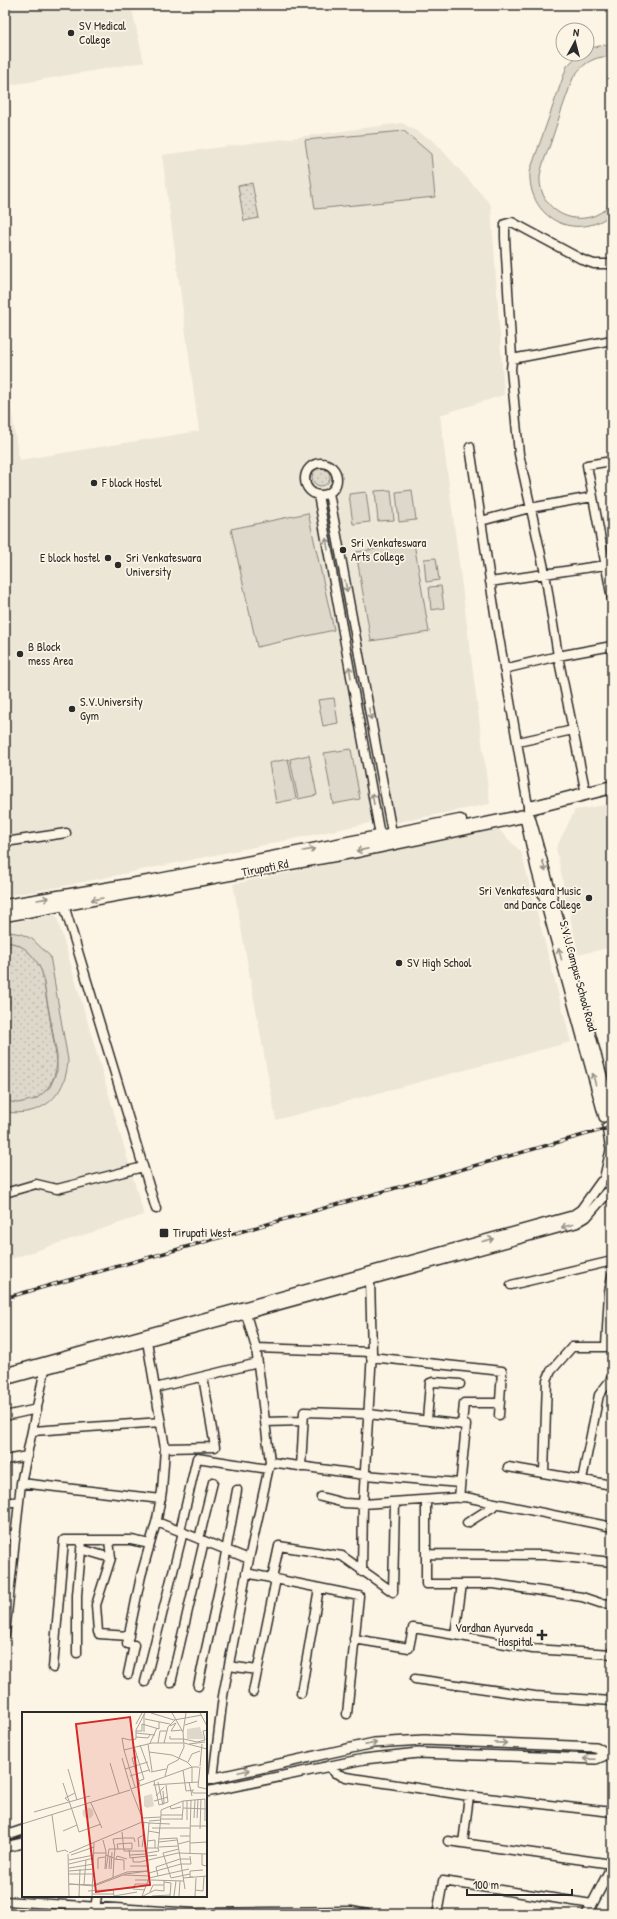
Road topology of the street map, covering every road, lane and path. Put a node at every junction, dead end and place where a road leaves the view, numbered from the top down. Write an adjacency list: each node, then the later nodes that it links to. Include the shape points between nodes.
1 (612, 264): 3 (street, via 594,264 583,260 512,222 507,222 505,238)
2 (612, 340): 3 (street)
3 (512, 359): 9 (street, via 519,454)
4 (470, 447): 10 (street)
5 (612, 461): 8 (street, via 587,464)
6 (329, 493): 7 (street); 7 (street, via 336,484 336,472 327,463 317,463 307,470 304,478 308,489); 27 (street, one-way to 27)
7 (318, 495): 29 (street, one-way to 7)
8 (592, 497): 9 (street); 11 (street)
9 (530, 508): 10 (street); 12 (street)
10 (481, 521): 13 (street)
11 (609, 565): 12 (street); 14 (street)
12 (545, 573): 13 (street); 16 (street)
13 (490, 582): 17 (street)
14 (612, 599)
15 (612, 646): 16 (street)
16 (558, 656): 17 (street); 18 (street)
17 (504, 669): 19 (street)
18 (573, 730): 19 (street); 21 (street)
19 (518, 742): 23 (street)
20 (612, 787): 21 (main road)
21 (586, 794): 23 (main road)
22 (612, 795): 23 (main road)
23 (527, 812): 24 (main road, Tirupati Rd); 25 (street, S.V.U.Campus School Road); 27 (main road, Tirupati Rd); 34 (street, S.V.U.Campus School Road, one-way to 34)
24 (509, 820): 25 (street); 27 (main road, Tirupati Rd)
25 (528, 830): 35 (street, S.V.U.Campus School Road, one-way to 25)
26 (66, 833): 28 (street)
27 (394, 839): 29 (main road, Tirupati Rd)
28 (5, 842)
29 (381, 842): 30 (main road, Tirupati Rd)
30 (155, 885): 31 (main road, Tirupati Rd, one-way to 31); 32 (main road, Tirupati Rd, one-way to 30)
31 (64, 905): 33 (main road, Tirupati Rd); 37 (street)
32 (5, 906)
33 (5, 915)
34 (612, 1112)
35 (604, 1117)
36 (607, 1127): 38 (street, via 611,1150)
37 (143, 1167): 39 (street, via 57,1189 36,1184); 41 (street)
38 (606, 1177): 40 (street, via 602,1188); 53 (street, one-way to 38, via 572,1216 582,1210)
39 (5, 1193)
40 (609, 1194): 44 (street, one-way to 44, via 576,1224)
41 (156, 1209)
42 (612, 1261): 45 (street)
43 (612, 1276): 48 (street, via 609,1292)
44 (370, 1280): 46 (street); 50 (street)
45 (512, 1285)
46 (246, 1314): 47 (street); 49 (street)
47 (147, 1341): 52 (street); 58 (street)
48 (609, 1347): 76 (street, via 572,1348 549,1374)
49 (256, 1348): 50 (street); 51 (street)
50 (371, 1354): 59 (street, via 502,1371); 61 (street)
51 (258, 1363): 54 (street); 67 (street)
52 (45, 1369): 56 (street); 60 (street)
53 (5, 1373)
54 (203, 1376): 58 (street); 70 (street, via 215,1446)
55 (612, 1378): 78 (street, via 599,1395)
56 (5, 1380)
57 (460, 1384): 64 (street, via 430,1384)
58 (155, 1388): 66 (street)
59 (500, 1403): 62 (street); 68 (street, via 464,1403)
60 (37, 1409): 63 (street); 69 (street)
61 (368, 1414): 64 (street); 65 (street, via 304,1412); 77 (street)
62 (499, 1415)
63 (5, 1416)
64 (427, 1420): 68 (street)
65 (303, 1421): 67 (street); 74 (street)
66 (161, 1422): 69 (street); 70 (street)
67 (265, 1422): 73 (street)
68 (462, 1425): 81 (street, via 466,1425)
69 (32, 1431): 71 (street)
70 (165, 1448): 86 (street)
71 (27, 1456): 72 (street); 80 (street)
72 (5, 1460)
73 (269, 1465): 74 (street); 96 (street, via 196,1458); 107 (street)
74 (301, 1467): 77 (street)
75 (508, 1467): 76 (street)
76 (544, 1474): 78 (street)
77 (365, 1475): 81 (street); 91 (street)
78 (582, 1480): 82 (street)
79 (213, 1482): 101 (street)
80 (21, 1483): 86 (street); 88 (street)
81 (460, 1483): 85 (street)
82 (612, 1485)
83 (237, 1490): 104 (street)
84 (321, 1498): 91 (street)
85 (459, 1498): 87 (street); 92 (street)
86 (161, 1499): 93 (street)
87 (426, 1500): 89 (street); 105 (street)
88 (19, 1501): 90 (street); 97 (street)
89 (395, 1502): 91 (street); 109 (street, via 393,1592)
90 (5, 1503)
91 (363, 1504): 109 (street)
92 (497, 1504): 94 (street); 95 (street)
93 (157, 1522): 96 (street); 102 (street)
94 (467, 1523)
95 (612, 1527)
96 (181, 1532): 101 (street); 127 (street)
97 (16, 1534): 98 (street); 114 (street)
98 (5, 1536)
99 (82, 1540): 100 (street); 103 (street); 123 (street, via 64,1540)
100 (109, 1540): 102 (street, via 131,1540); 106 (street)
101 (201, 1540): 104 (street); 128 (street)
102 (150, 1544): 118 (street)
103 (81, 1549): 106 (street); 120 (street, via 77,1595)
104 (226, 1550): 107 (street); 129 (street)
105 (427, 1554): 108 (street, via 544,1556); 112 (street, via 426,1584)
106 (112, 1558): 118 (street, via 96,1602 98,1632)
107 (248, 1559): 110 (street)
108 (612, 1562)
109 (362, 1572): 111 (street, via 342,1556 278,1546)
110 (246, 1573): 111 (street); 122 (street)
111 (274, 1579): 113 (street); 124 (street)
112 (462, 1584): 115 (street, via 494,1584); 117 (street)
113 (319, 1588): 119 (street, via 358,1596); 131 (street)
114 (7, 1599): 116 (street)
115 (612, 1604)
116 (5, 1634)
117 (455, 1635): 119 (street, via 413,1628 409,1648); 121 (street, via 533,1650)
118 (128, 1636): 125 (street, via 127,1644 134,1645)
119 (354, 1639): 133 (street)
120 (78, 1653)
121 (612, 1654)
122 (229, 1666): 124 (street); 136 (street)
123 (53, 1668)
124 (257, 1670): 130 (street)
125 (128, 1674)
126 (415, 1679): 132 (street, via 535,1696)
127 (145, 1682)
128 (171, 1683)
129 (198, 1686)
130 (253, 1692)
131 (301, 1693)
132 (612, 1701)
133 (347, 1714)
134 (610, 1754): 135 (street, one-way to 135, via 596,1759 418,1753); 136 (street, one-way to 134, via 374,1743 396,1741 596,1747)
135 (328, 1766): 137 (street); 138 (street, via 335,1773 346,1777)
136 (210, 1779)
137 (207, 1792)
138 (469, 1796): 139 (street); 144 (street)
139 (612, 1812)
140 (22, 1830): 141 (street)
141 (5, 1836)
142 (448, 1841): 144 (street)
143 (22, 1843): 145 (street)
144 (463, 1843): 146 (street)
145 (5, 1847)
146 (612, 1865): 149 (street)
147 (97, 1897): 150 (street)
148 (5, 1901): 151 (street)
149 (592, 1904): 156 (street, via 443,1881); 157 (street)
150 (96, 1908): 151 (street); 152 (street)
151 (83, 1911)
152 (156, 1913): 154 (street)
153 (227, 1913): 154 (street); 155 (street, via 351,1911)
154 (194, 1914)
155 (367, 1914)
156 (438, 1914)
157 (586, 1914)

